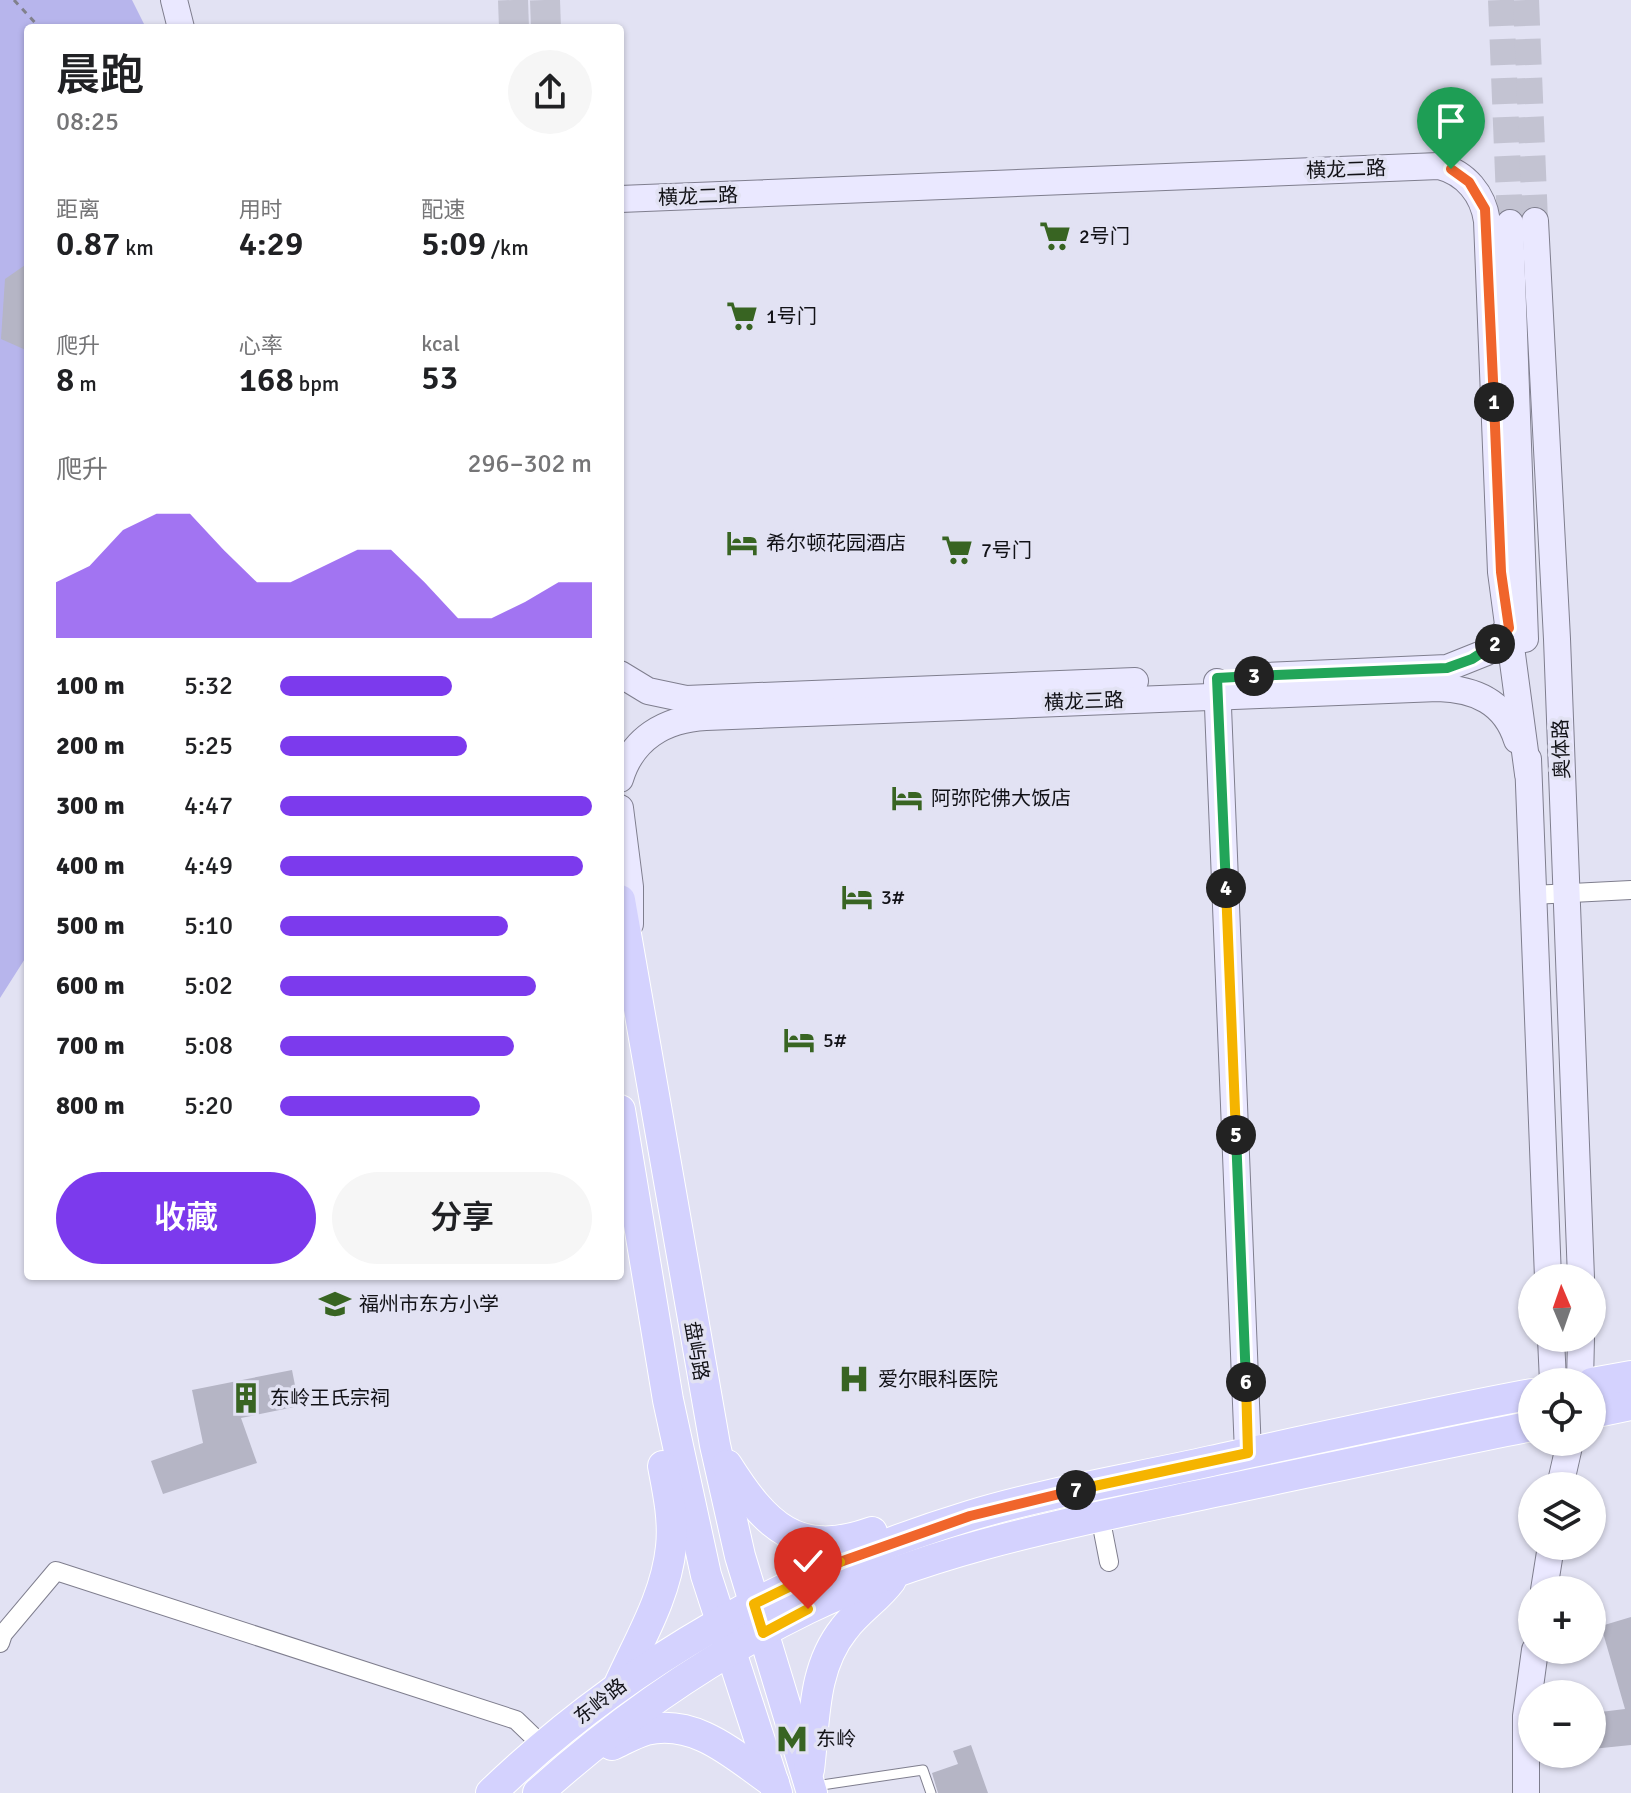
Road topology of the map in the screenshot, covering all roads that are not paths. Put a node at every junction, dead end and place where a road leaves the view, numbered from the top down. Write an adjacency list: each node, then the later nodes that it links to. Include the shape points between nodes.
1 (174, 0): 2 (main road)
2 (180, 24)
3 (624, 199): 5 (main road, 横龙二路, via 1451,169 1475,191 1487,221 1501,572)
4 (1524, 604): 5 (main road, 横龙三路); 11 (main road, 奥体路); 14 (main road, 奥体路, via 1522,222)
5 (1509, 628): 8 (main road, 横龙三路, via 1487,652 1447,668); 11 (main road, 横龙二路)
6 (624, 665): 9 (main road)
7 (624, 676): 9 (main road, 横龙三路)
8 (1217, 687): 9 (main road, 横龙三路, via 701,699); 10 (main road, 横龙三路, via 690,718 647,735); 11 (main road, 横龙三路, via 1438,688 1474,693 1509,720); 29 (main road)
9 (648, 691)
10 (624, 764)
11 (1528, 774): 15 (main road, 奥体路)
12 (624, 840): 17 (main road)
13 (1631, 890): 14 (street)
14 (1567, 893): 15 (street); 20 (main road, 奥体路)
15 (1532, 895): 19 (main road, 奥体路)
16 (624, 925): 17 (main road, 盘屿路)
17 (630, 963): 28 (main road, 盘屿路)
18 (624, 1134): 24 (main road, 盘屿路)
19 (1547, 1264)
20 (1580, 1264)
21 (1631, 1376): 22 (main road)
22 (1606, 1380)
23 (1518, 1397): 29 (main road)
24 (668, 1400): 35 (main road, 盘屿路); 40 (main road, via 663,1461 670,1508 668,1569)
25 (1631, 1405): 26 (main road)
26 (1606, 1410)
27 (1518, 1429): 30 (main road, 东岭路)
28 (715, 1445): 31 (main road, via 764,1517 804,1538 838,1542 890,1525); 34 (main road, 盘屿路)
29 (1248, 1453): 31 (main road)
30 (1100, 1516): 32 (street); 33 (main road, 东岭路, via 982,1544)
31 (941, 1525): 34 (main road, 东岭路, via 831,1566)
32 (1109, 1562)
33 (895, 1573): 36 (main road, 东岭路); 43 (main road, via 842,1631 828,1656 818,1682)
34 (754, 1604): 35 (main road, 东岭路); 36 (main road, 盘屿路)
35 (720, 1623): 38 (main road, 盘屿路); 40 (main road, 东岭路)
36 (763, 1633): 38 (main road, 东岭路); 43 (main road, 盘屿路)
37 (0, 1643): 41 (street, via 56,1571 516,1720)
38 (730, 1651): 42 (main road, 东岭路); 44 (main road, 盘屿路)
39 (1533, 1664): 48 (main road, via 1526,1716)
40 (618, 1687): 41 (main road, 东岭路)
41 (543, 1746): 45 (main road, 东岭路)
42 (577, 1759): 44 (main road, via 647,1730 698,1733 723,1745); 46 (main road, 东岭路)
43 (810, 1786): 47 (lane, via 923,1770)
44 (775, 1788)
45 (491, 1793)
46 (538, 1793)
47 (931, 1793)
48 (1526, 1793)

